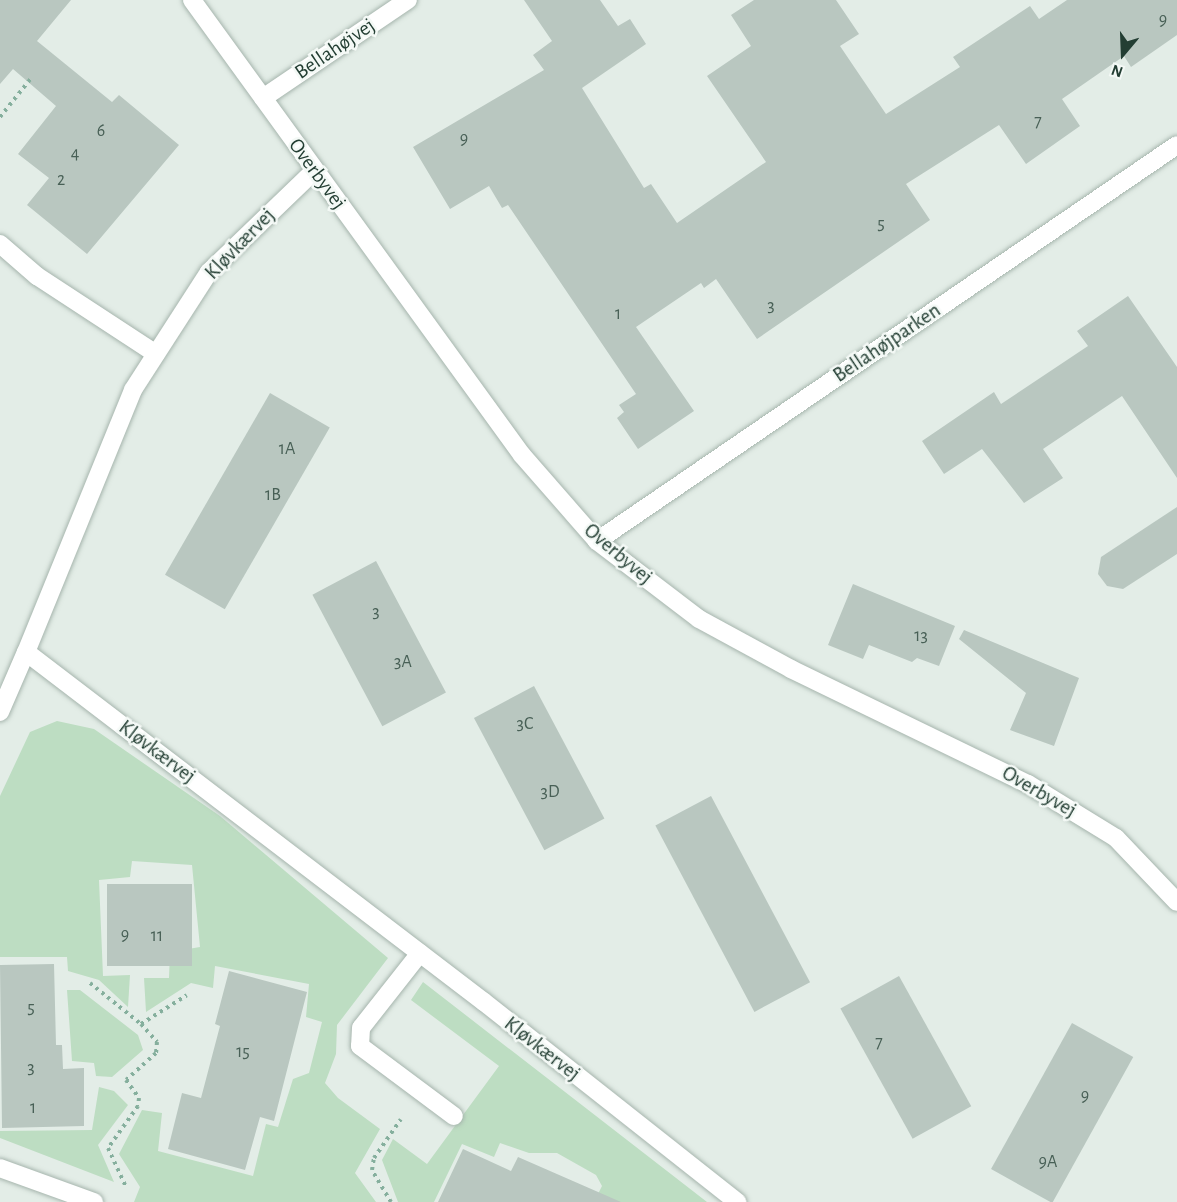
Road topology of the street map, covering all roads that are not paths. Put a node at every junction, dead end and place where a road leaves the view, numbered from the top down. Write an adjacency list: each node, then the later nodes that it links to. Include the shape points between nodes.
1 (192, 0): 3 (street, Overbyvej)
2 (408, 0): 3 (street, Bellahøjvej)
3 (263, 98): 5 (street, Overbyvej)
4 (1177, 145): 8 (street, Bellahøjparken)
5 (314, 171): 7 (street, Kløvkærvej, via 209,272); 8 (street, Overbyvej, via 522,455)
6 (0, 244): 7 (street, via 37,276)
7 (156, 354): 9 (street, Kløvkærvej, via 133,390)
8 (597, 541): 11 (street, Overbyvej, via 709,624 790,669 1028,783 1116,838)
9 (26, 652): 10 (street); 12 (street, Kløvkærvej)
10 (0, 712)
11 (1177, 902)
12 (420, 953): 13 (street, via 361,1028 360,1046); 16 (street, Kløvkærvej)
13 (454, 1116)
14 (0, 1168): 15 (street)
15 (94, 1202)
16 (737, 1202)

